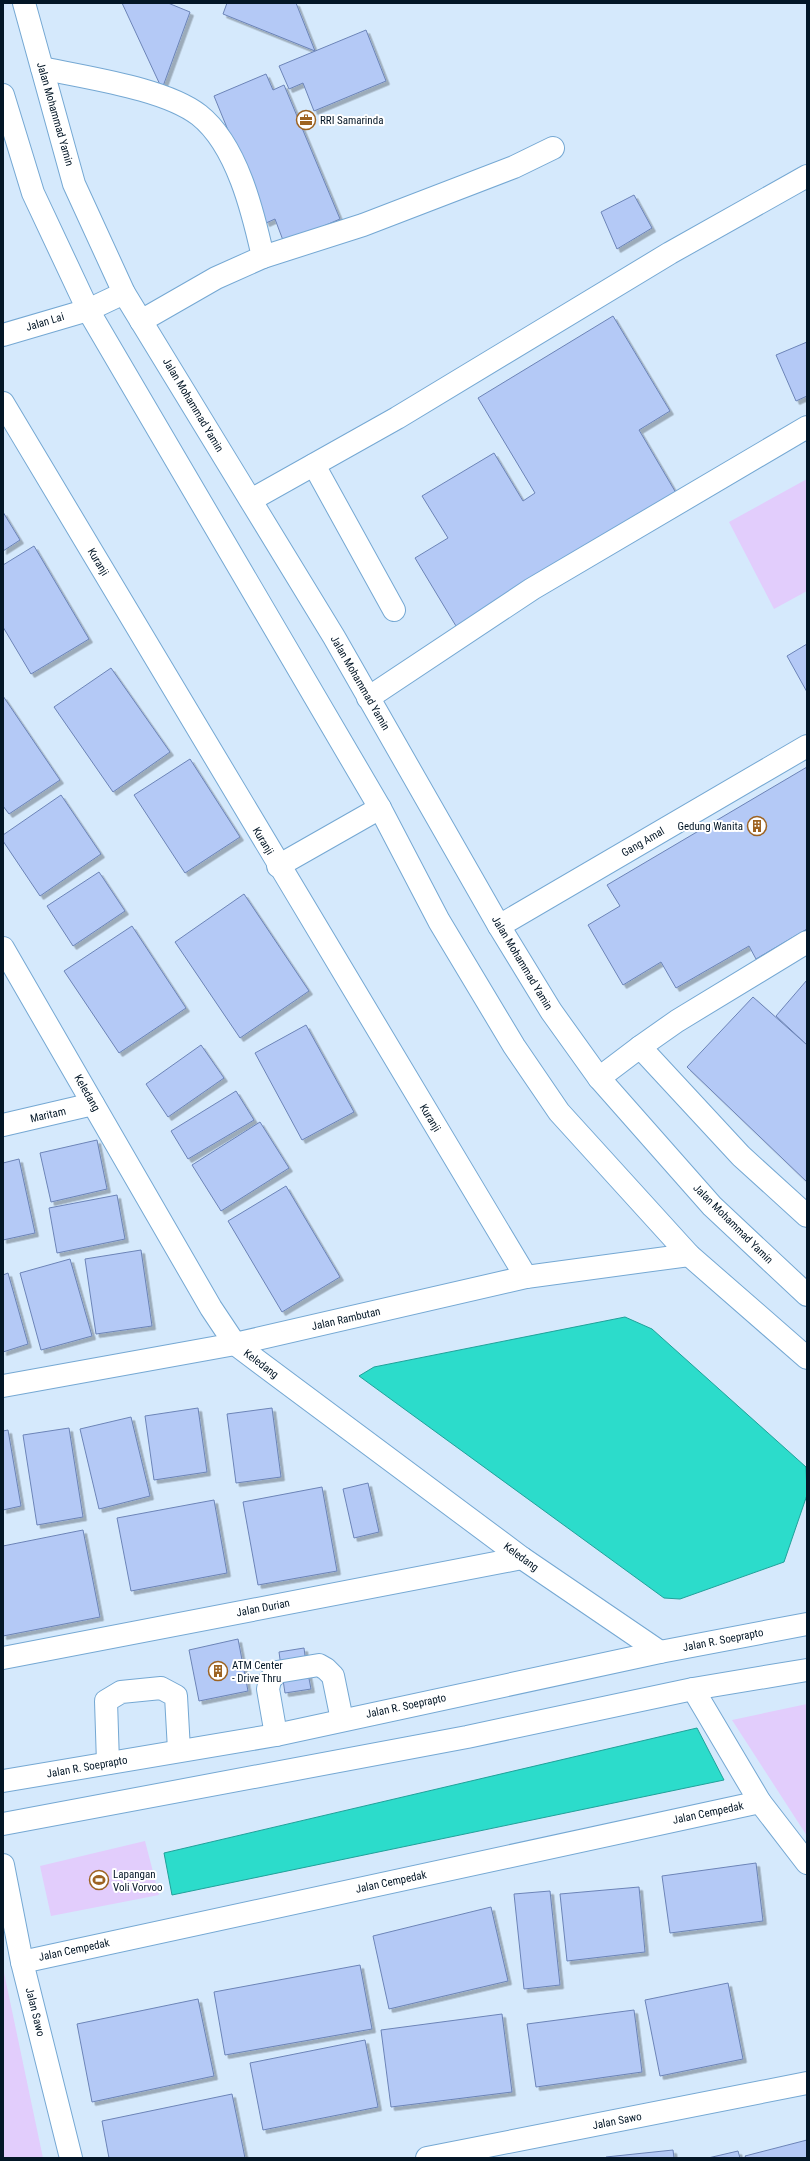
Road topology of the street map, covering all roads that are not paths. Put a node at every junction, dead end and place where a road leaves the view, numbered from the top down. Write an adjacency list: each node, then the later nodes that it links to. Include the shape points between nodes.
1 (24, 3): 2 (street, Jalan Mohammad Yamin)
2 (42, 68): 6 (street, via 159,94 198,114 214,130 233,161 250,207); 7 (street, Jalan Mohammad Yamin, via 74,184)
3 (3, 95): 8 (street, via 33,193)
4 (553, 148): 6 (street, via 514,167 363,225)
5 (807, 176): 13 (street, via 670,253 398,418)
6 (263, 257): 9 (street, via 216,278)
7 (124, 293): 8 (street, Jalan Lai); 9 (street, Jalan Mohammad Yamin)
8 (88, 310): 10 (street, Jalan Lai); 18 (street)
9 (141, 321): 14 (street, Jalan Mohammad Yamin)
10 (3, 335)
11 (3, 403): 19 (street, Kuranji)
12 (807, 426): 16 (street, via 532,589)
13 (314, 465): 14 (street); 15 (street)
14 (251, 500): 16 (street, Jalan Mohammad Yamin)
15 (394, 610)
16 (368, 698): 20 (street, Jalan Mohammad Yamin)
17 (807, 746): 20 (street, Gang Amal)
18 (380, 808): 19 (street); 28 (street, via 439,921 518,1053 559,1112)
19 (278, 866): 29 (street, Kuranji)
20 (499, 926): 24 (street, Jalan Mohammad Yamin, via 551,1011)
21 (807, 942): 23 (street, via 677,1021)
22 (3, 948): 25 (street, Keledang)
23 (640, 1047): 24 (street); 27 (street, via 741,1156)
24 (599, 1078): 30 (street, Jalan Mohammad Yamin, via 712,1206)
25 (93, 1104): 26 (street, Maritam); 31 (street, Keledang, via 211,1308)
26 (3, 1125)
27 (807, 1216)
28 (689, 1255): 29 (street, Jalan Rambutan); 32 (street)
29 (526, 1278): 31 (street, Jalan Rambutan)
30 (807, 1295)
31 (235, 1344): 33 (street, Jalan Rambutan); 34 (street, Keledang)
32 (807, 1358)
33 (3, 1386)
34 (522, 1558): 36 (street, Keledang); 37 (street, Jalan Durian)
35 (807, 1624): 36 (street, Jalan R. Soeprapto)
36 (660, 1652): 40 (street, Jalan R. Soeprapto)
37 (3, 1658)
38 (807, 1670): 39 (street)
39 (693, 1689): 45 (street); 46 (street, via 467,1737)
40 (342, 1720): 41 (street, Jalan R. Soeprapto); 41 (street, via 333,1676 326,1668 319,1665 277,1672 270,1680 268,1689)
41 (276, 1735): 42 (street, Jalan R. Soeprapto)
42 (179, 1750): 43 (street, Jalan R. Soeprapto); 43 (street, via 176,1696 161,1688 121,1692 106,1701)
43 (108, 1763): 44 (street, Jalan R. Soeprapto)
44 (3, 1781)
45 (760, 1802): 47 (street); 49 (street, Jalan Cempedak)
46 (3, 1824)
47 (807, 1863)
48 (3, 1865): 49 (street, Jalan Sawo)
49 (22, 1962): 51 (street, Jalan Sawo)
50 (807, 2083): 52 (street, Jalan Sawo)
51 (71, 2158)
52 (427, 2158)

